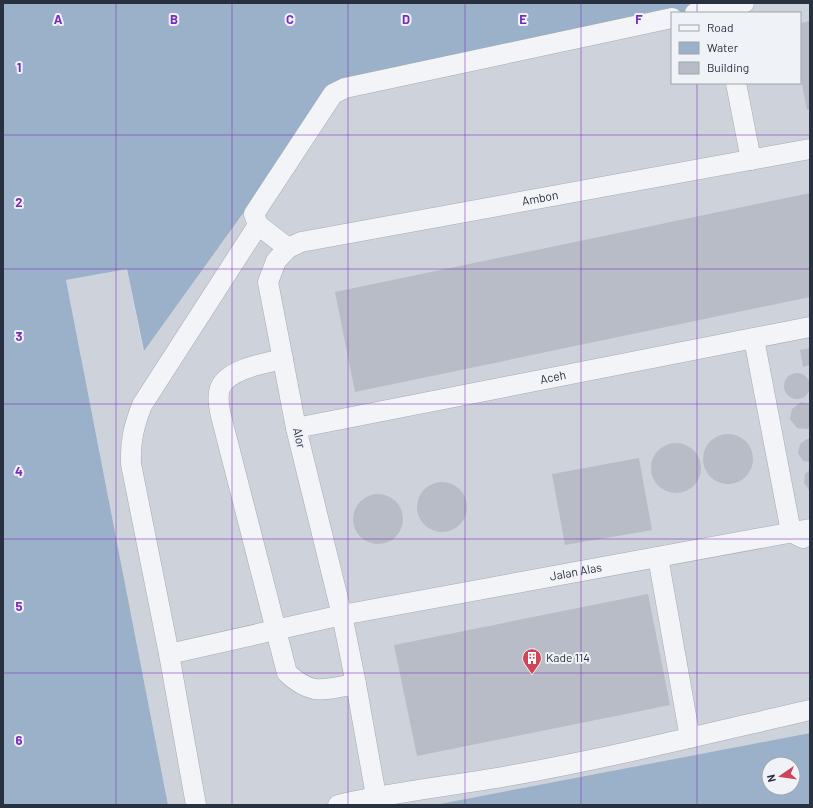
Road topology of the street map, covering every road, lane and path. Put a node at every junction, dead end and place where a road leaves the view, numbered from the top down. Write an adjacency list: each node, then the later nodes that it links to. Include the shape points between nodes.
1 (744, 3): 2 (lane)
2 (721, 10): 3 (lane)
3 (704, 12)
4 (671, 18): 8 (lane, via 345,88 333,94 256,209 254,214)
5 (736, 84): 7 (lane)
6 (810, 149): 7 (lane, Ambon)
7 (751, 160): 9 (lane, Ambon, via 301,242)
8 (258, 225): 9 (lane); 19 (lane, via 142,405 133,429 131,464)
9 (282, 254): 12 (lane, Alor, via 268,282)
10 (810, 327): 11 (lane, Aceh)
11 (754, 339): 13 (lane, Aceh); 14 (lane)
12 (283, 358): 13 (lane, Alor); 18 (lane, via 251,366 231,376 220,388 218,400)
13 (296, 428): 17 (lane, Alor)
14 (801, 530): 15 (lane); 16 (lane, Jalan Alas)
15 (810, 542)
16 (658, 557): 17 (lane, Jalan Alas); 22 (lane)
17 (342, 615): 18 (lane, Jalan Alas); 20 (lane, Alor)
18 (276, 631): 19 (lane, Jalan Alas); 20 (lane, via 287,673 298,683 318,690)
19 (169, 654): 24 (lane)
20 (356, 684): 23 (lane, Alor)
21 (810, 710): 22 (lane)
22 (690, 738): 23 (lane, via 508,776)
23 (376, 796): 25 (lane)
24 (196, 805)
25 (338, 805)

